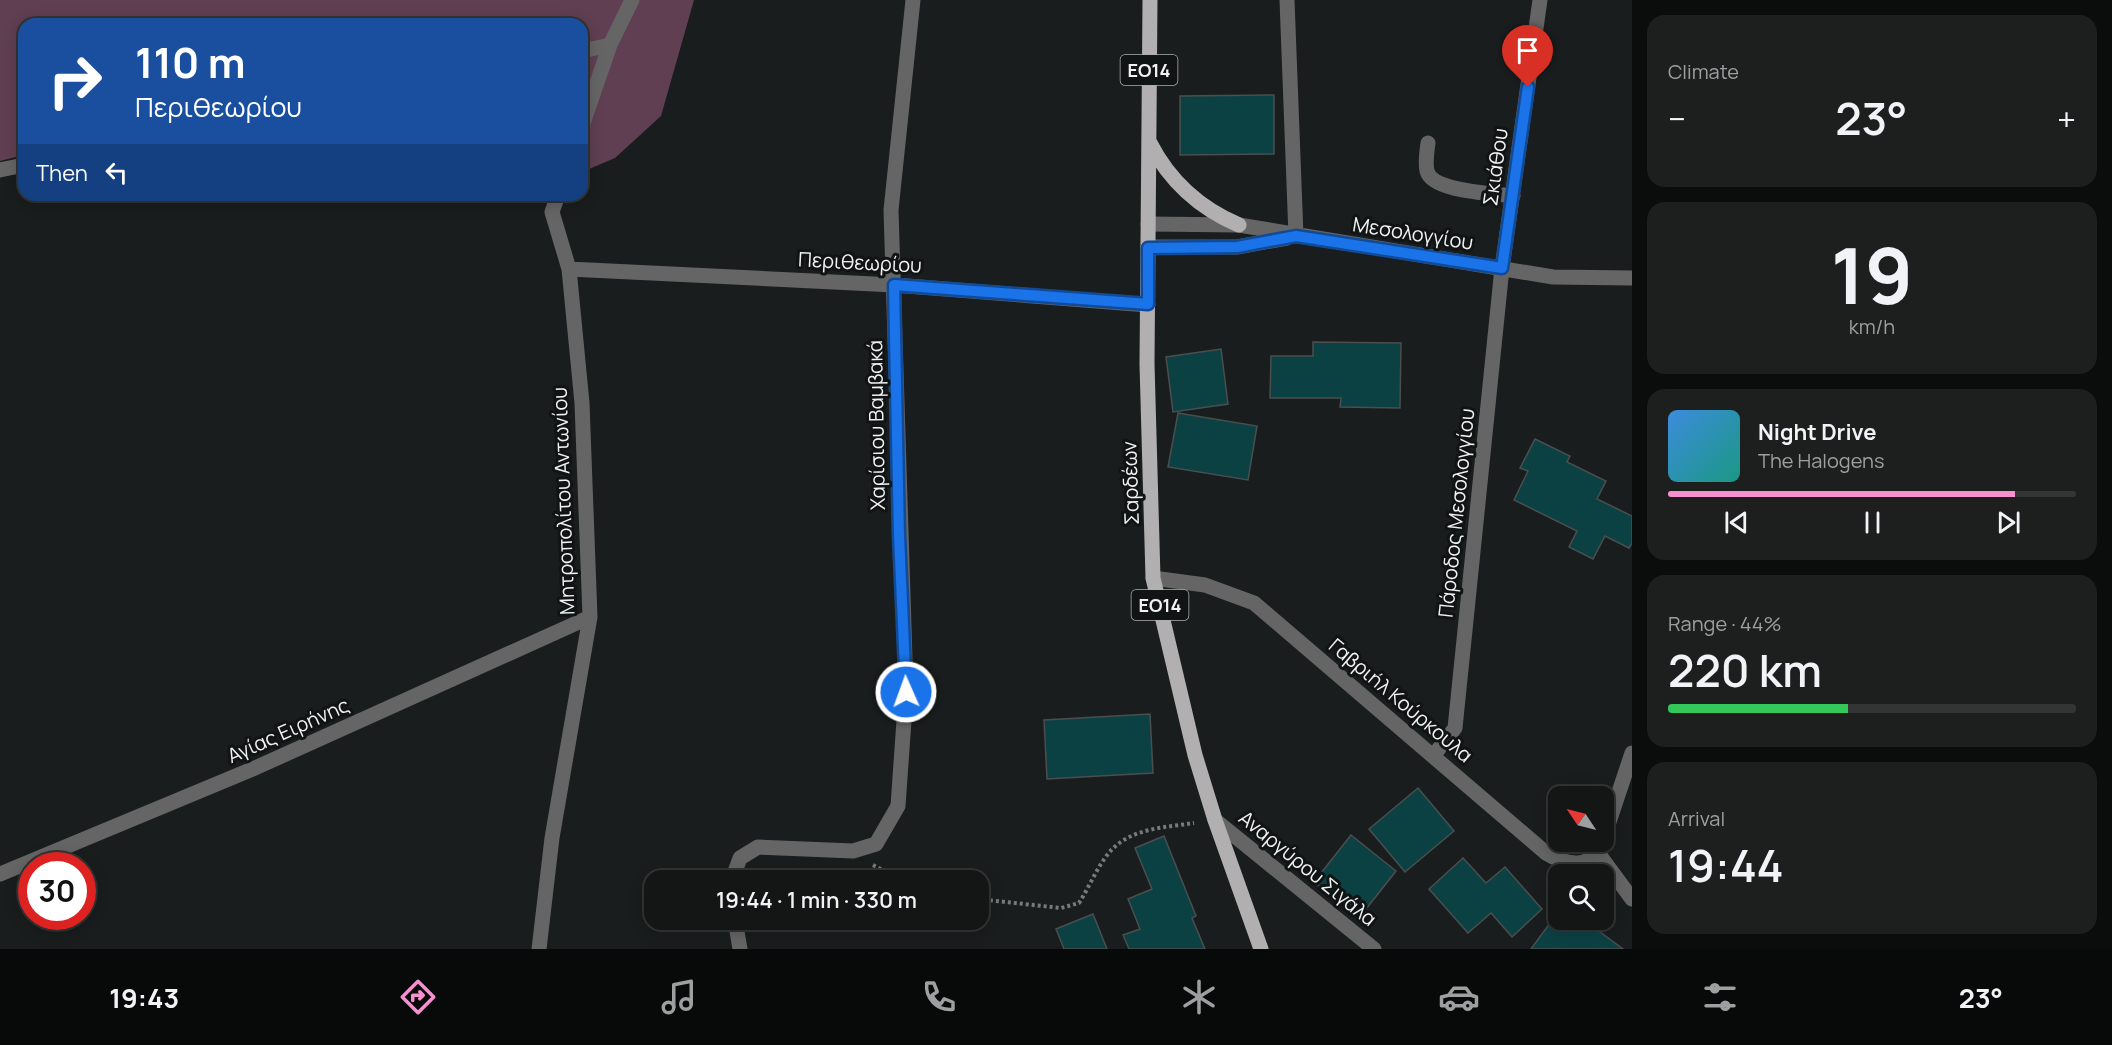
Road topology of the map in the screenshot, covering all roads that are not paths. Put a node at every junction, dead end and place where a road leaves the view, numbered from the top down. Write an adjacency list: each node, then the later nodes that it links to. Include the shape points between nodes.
1 (632, 0): 6 (street)
2 (913, 0): 22 (street, Χαρίσιου Βαμβακά, via 891,210)
3 (1150, 0): 9 (main road, Σαρδέων / ΕΟ14)
4 (1287, 0): 17 (street)
5 (1540, 0): 13 (street, Σκιάθου)
6 (610, 45): 7 (street); 8 (street)
7 (588, 50)
8 (588, 109)
9 (1148, 140): 15 (main road, Σαρδέων / ΕΟ14); 16 (main road, via 1165,169 1187,194 1217,216)
10 (1428, 143): 13 (street, via 1427,170 1430,178 1442,186)
11 (18, 166): 12 (street)
12 (0, 170)
13 (1513, 196): 19 (street, Σκιάθου)
14 (556, 201): 20 (street, Μητροπολίτου Αντωνίου, via 552,212)
15 (1148, 225): 16 (street, Μεσολογγίου); 18 (main road, Σαρδέων / ΕΟ14)
16 (1239, 225): 17 (street, Μεσολογγίου)
17 (1296, 236): 18 (street, Μεσολογγίου, via 1237,247); 19 (street, Μεσολογγίου)
18 (1148, 248): 23 (main road, Σαρδέων / ΕΟ14)
19 (1502, 268): 21 (street, Μεσολογγίου, via 1553,277); 27 (street, Πάροδος Μεσολογγίου, via 1455,728)
20 (569, 269): 22 (street, Περιθεωρίου); 25 (street, Μητροπολίτου Αντωνίου, via 582,403)
21 (1632, 278)
22 (894, 285): 23 (street, Περιθεωρίου); 32 (street, Χαρίσιου Βαμβακά, via 906,692 898,806 876,844 853,851 758,847 740,858)
23 (1148, 304): 24 (main road, Σαρδέων / ΕΟ14)
24 (1153, 578): 27 (street, Γαβριήλ Κούρκουλα, via 1205,585 1254,603); 29 (main road, Σαρδέων / ΕΟ14)
25 (590, 617): 33 (street, Αγίας Ειρήνης, via 255,768); 36 (street, Μητροπολίτου Αντωνίου, via 552,838)
26 (1632, 753): 28 (street)
27 (1434, 755): 30 (street, Γαβριήλ Κούρκουλα, via 1546,853 1576,865)
28 (1614, 806)
29 (1215, 820): 38 (main road, Σαρδέων / ΕΟ14); 39 (street, Αναργύρου Σιγάλα)
30 (1591, 852)
31 (1606, 852): 34 (street)
32 (736, 870)
33 (0, 874)
34 (1632, 899)
35 (737, 930): 37 (street)
36 (539, 949)
37 (740, 949)
38 (1261, 949)
39 (1374, 949)

